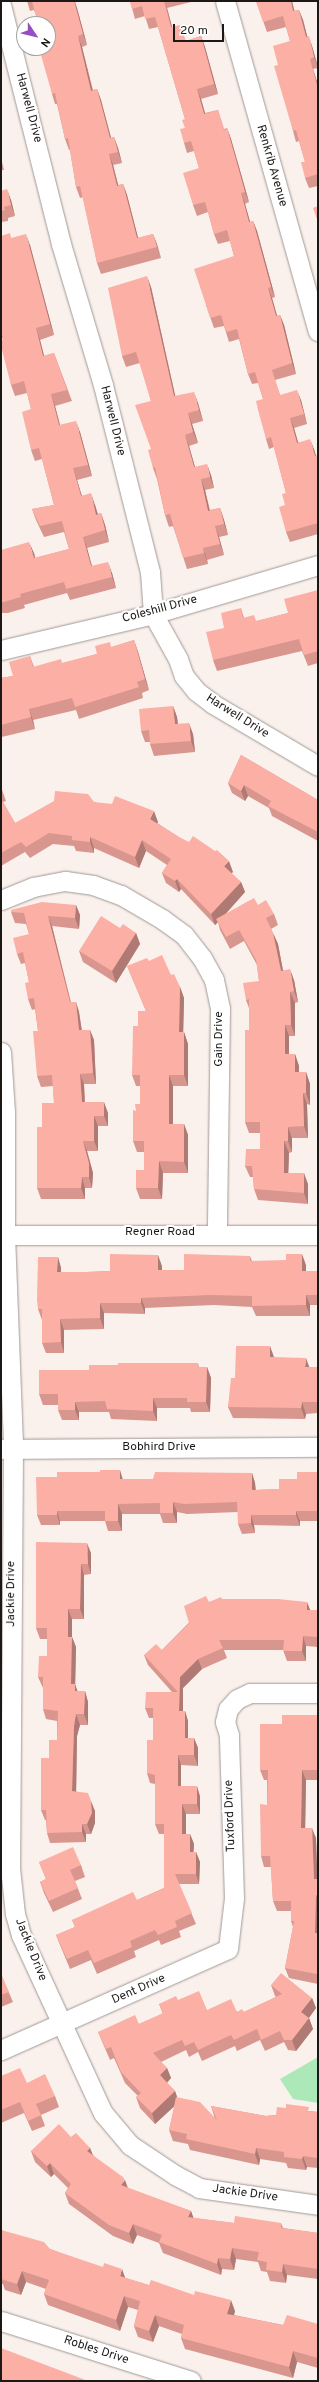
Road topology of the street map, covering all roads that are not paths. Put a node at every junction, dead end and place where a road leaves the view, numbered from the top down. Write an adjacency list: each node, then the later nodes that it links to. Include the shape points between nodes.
1 (224, 1): 3 (street, Renkrib Avenue)
2 (1, 5): 5 (street, Harwell Drive, via 61,244 103,385 150,572)
3 (318, 331)
4 (318, 565): 5 (street, Coleshill Drive)
5 (153, 614): 6 (street, Coleshill Drive); 7 (street, Harwell Drive, via 178,659 184,676 196,691 213,704)
6 (1, 650)
7 (318, 766)
8 (1, 900): 10 (street, Gain Drive, via 33,887 65,881 93,885 121,895 162,919 184,935 202,958 214,980 220,1008)
9 (1, 1052): 11 (street, Jackie Drive, via 5,1112)
10 (217, 1233): 11 (street, Regner Road); 12 (street, Regner Road)
11 (3, 1235): 14 (street, Jackie Drive)
12 (318, 1235)
13 (318, 1447): 14 (street, Bobhird Drive)
14 (7, 1448): 17 (street, Jackie Drive, via 10,1880 21,1935)
15 (318, 1693): 16 (street, Tuxford Drive, via 243,1695 228,1709 225,1722 229,1735)
16 (234, 1898): 17 (street, Dent Drive, via 228,1949)
17 (61, 2025): 18 (street, Dent Drive); 19 (street, Jackie Drive, via 103,2113 130,2145 152,2161 199,2188)
18 (1, 2050)
19 (318, 2205)
20 (1, 2321): 21 (street, Robles Drive)
21 (191, 2381)

